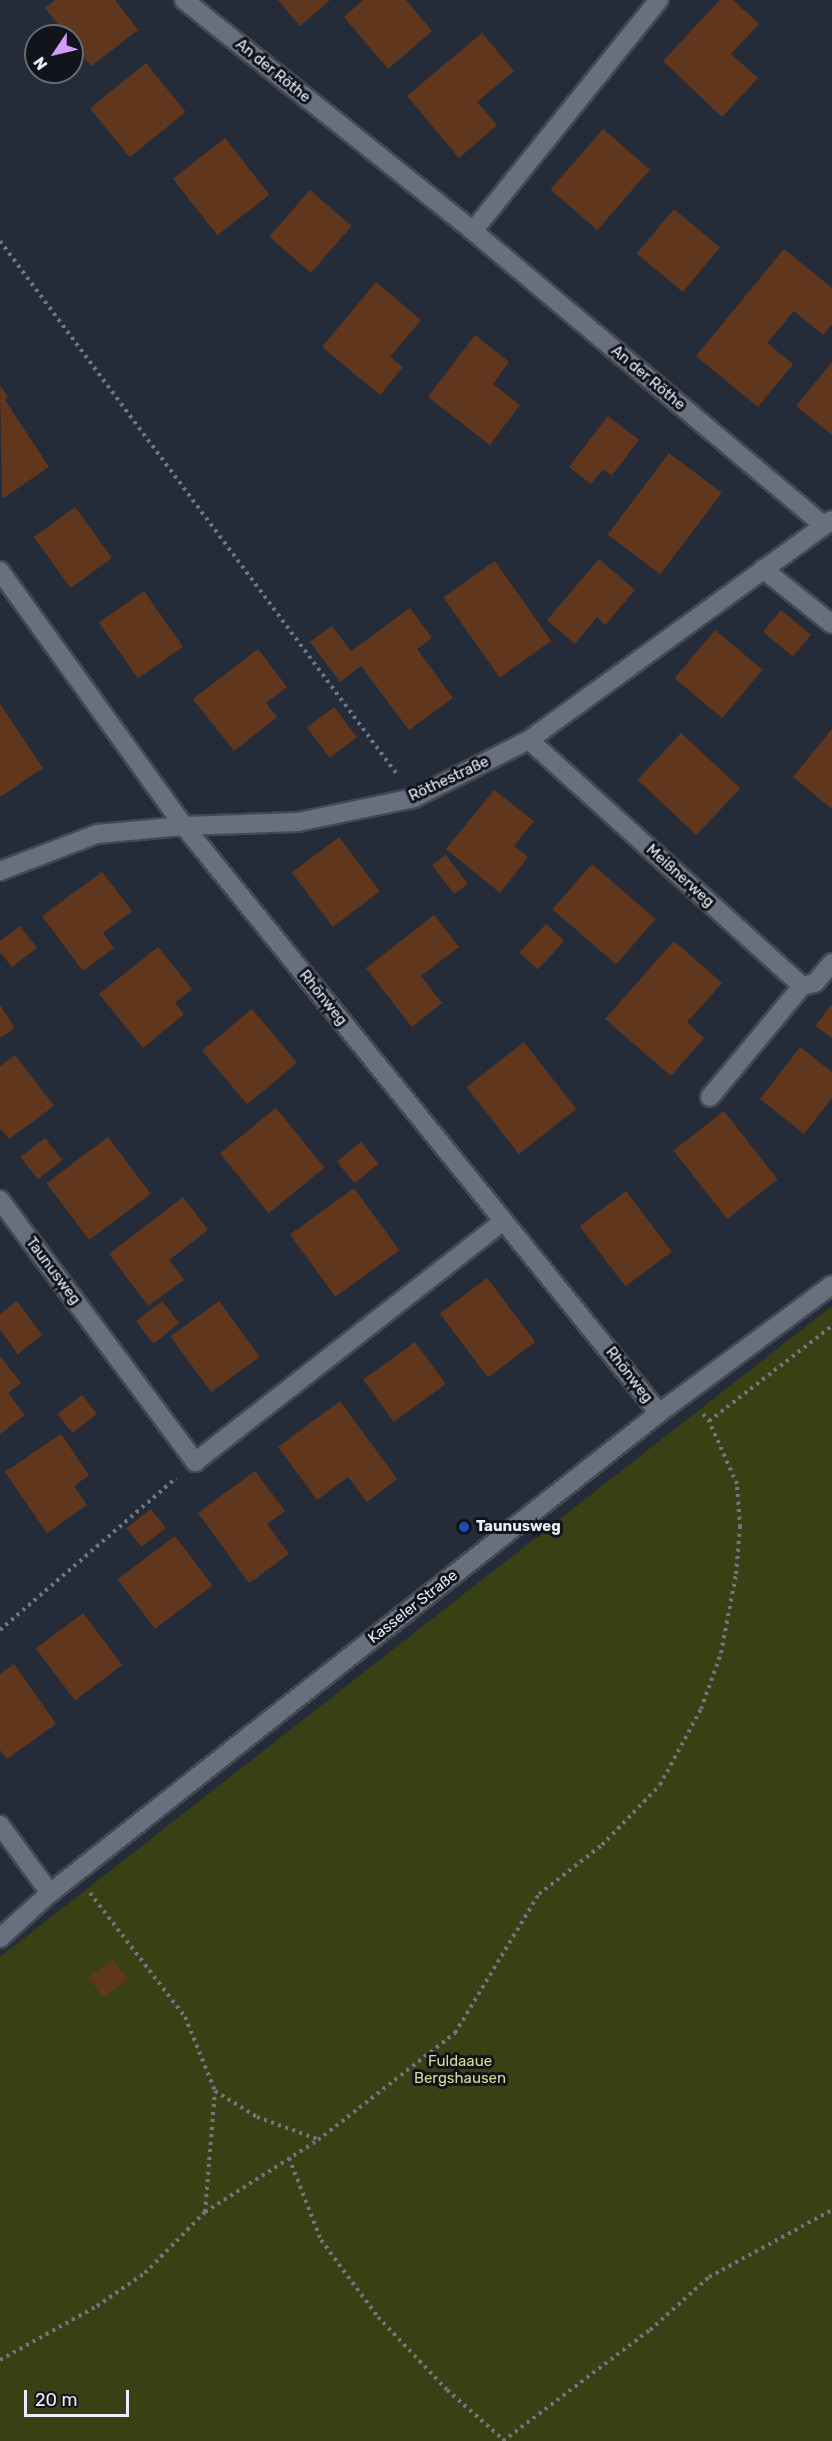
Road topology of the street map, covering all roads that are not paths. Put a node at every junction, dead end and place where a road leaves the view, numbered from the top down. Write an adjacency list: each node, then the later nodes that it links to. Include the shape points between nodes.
1 (184, 0): 3 (street, An der Röthe)
2 (659, 0): 3 (street)
3 (474, 231): 4 (street, An der Röthe)
4 (827, 522): 5 (street, Röthestraße)
5 (763, 569): 7 (street); 8 (street, Röthestraße)
6 (0, 571): 9 (street, Rhönweg)
7 (832, 624)
8 (529, 740): 9 (street, Röthestraße, via 414,798 298,822); 12 (street, Meißnerweg)
9 (184, 826): 10 (street, Röthestraße, via 97,834); 15 (street, Rhönweg)
10 (0, 871)
11 (832, 963): 12 (street, via 815,983)
12 (802, 986): 13 (street)
13 (710, 1097)
14 (0, 1200): 15 (street, Taunusweg, via 195,1462)
15 (503, 1221): 17 (street, Rhönweg)
16 (832, 1285): 17 (street, Kasseler Straße)
17 (658, 1413): 19 (street, Kasseler Straße)
18 (0, 1825): 19 (street)
19 (50, 1893): 20 (street, Kasseler Straße)
20 (0, 1938)

